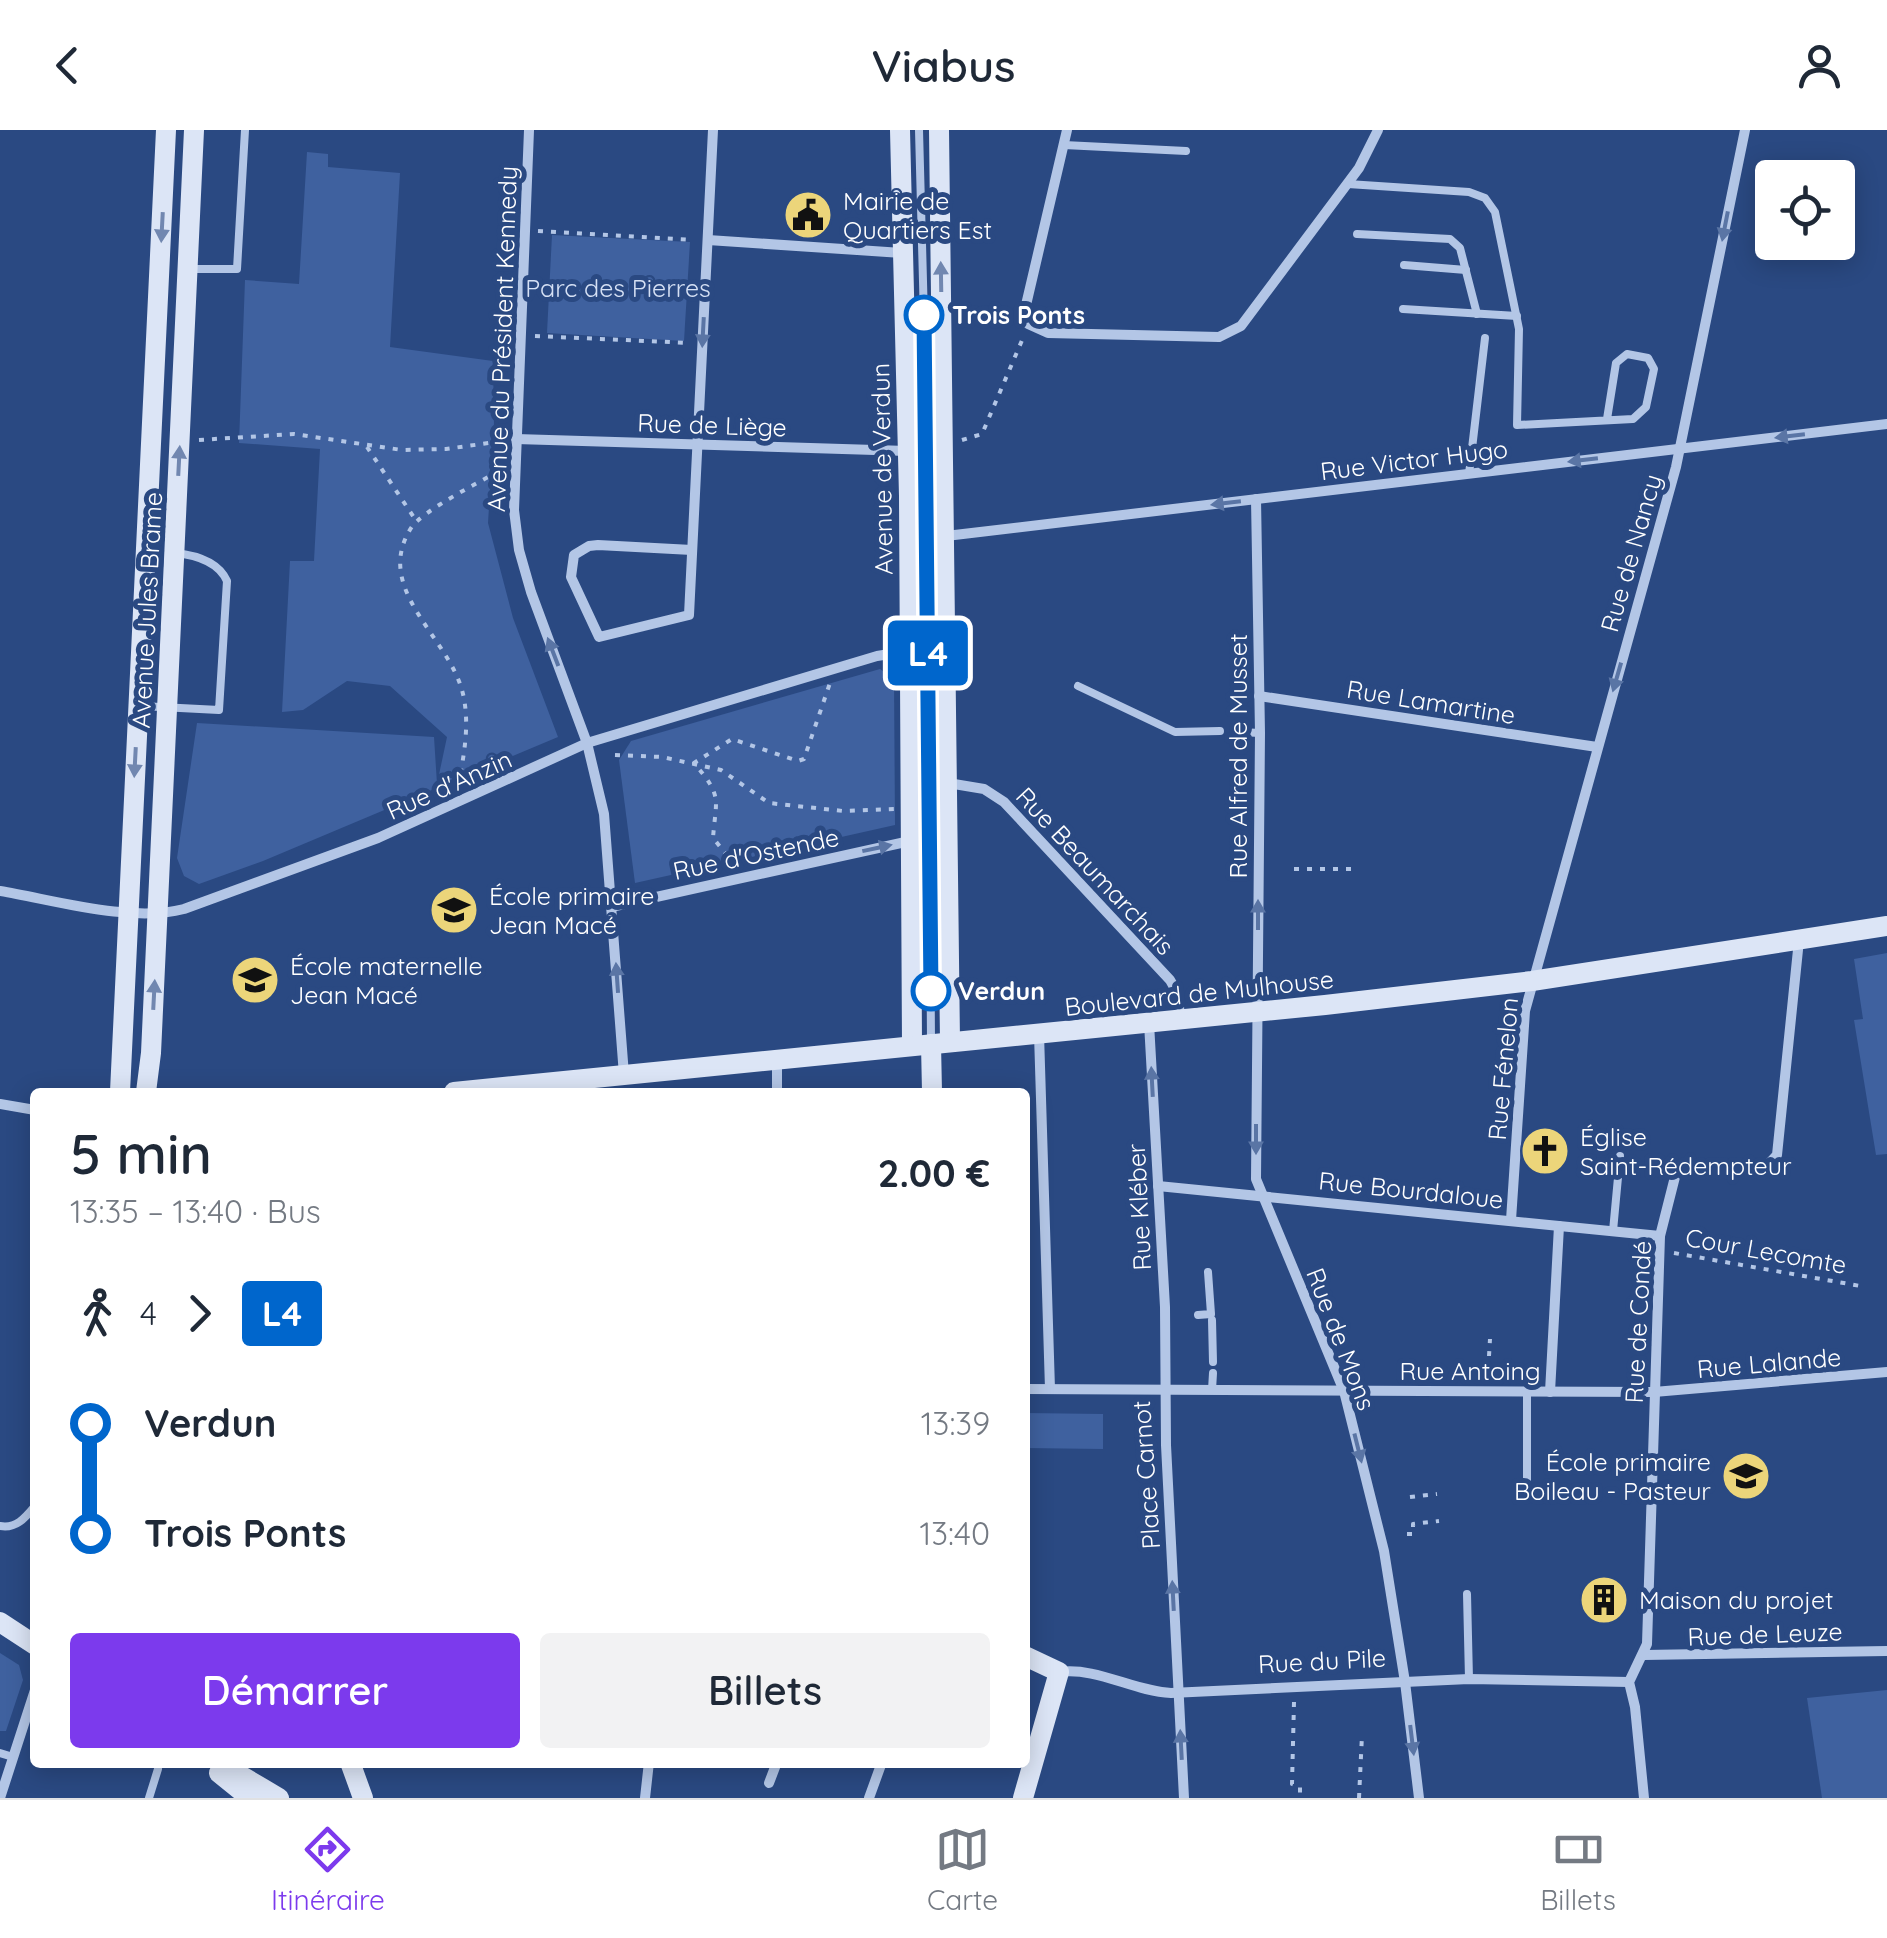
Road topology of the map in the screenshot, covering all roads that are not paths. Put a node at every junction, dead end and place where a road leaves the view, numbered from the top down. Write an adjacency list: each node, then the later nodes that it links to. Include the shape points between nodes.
1 (166, 130): 25 (street, Avenue Jules Brame, one-way to 25)
2 (194, 130): 19 (street, Avenue Jules Brame)
3 (246, 130): 19 (lane, via 237,269)
4 (529, 130): 29 (street, Avenue du Président Kennedy)
5 (714, 130): 16 (street)
6 (900, 130): 17 (street, Avenue de Verdun)
7 (919, 130): 61 (lane)
8 (939, 130): 35 (street, one-way to 8)
9 (1067, 130): 12 (street)
10 (1378, 130): 14 (street)
11 (1745, 130): 31 (street, Rue de Nancy, one-way to 31)
12 (1064, 145): 13 (lane); 14 (street, via 1026,304 1028,324 1048,332 1229,334)
13 (1186, 151)
14 (1348, 184): 23 (lane, via 1458,190 1484,198 1495,212)
15 (1357, 234): 20 (lane, via 1450,239)
16 (708, 240): 17 (street); 30 (street, one-way to 30)
17 (902, 253): 32 (street, Avenue de Verdun)
18 (1404, 265): 20 (lane)
19 (188, 268): 26 (street, Avenue Jules Brame)
20 (1466, 270): 22 (lane)
21 (1403, 309): 22 (lane)
22 (1477, 314): 23 (lane)
23 (1517, 316): 27 (lane, via 1517,425)
24 (1485, 338): 33 (lane)
25 (154, 378): 26 (street); 41 (street, Avenue Jules Brame)
26 (183, 379): 37 (street, Avenue Jules Brame, one-way to 26)
27 (1607, 419): 27 (lane, via 1616,363 1627,354 1648,358 1654,369 1646,407 1632,419)
28 (1887, 424): 31 (street, Rue Victor Hugo, one-way to 31)
29 (516, 439): 30 (street, Rue de Liège); 46 (street, Avenue du Président Kennedy, one-way to 29, via 519,550)
30 (698, 445): 32 (street, Rue de Liège); 36 (street)
31 (1680, 449): 33 (street, Rue Victor Hugo, one-way to 33); 47 (street, Rue de Nancy, one-way to 47)
32 (907, 451): 38 (street, Avenue de Verdun)
33 (1468, 474): 34 (street, Rue Victor Hugo)
34 (1256, 499): 35 (street, Rue Victor Hugo, one-way to 35); 40 (street, Rue Alfred de Musset)
35 (946, 536): 48 (street)
36 (692, 550): 36 (street, via 689,615 599,636 571,577 574,555 589,546)
37 (175, 553): 42 (street, Avenue Jules Brame); 42 (lane, via 202,559 227,581 219,710)
38 (910, 651): 46 (street, Rue d'Anzin); 49 (street, Avenue de Verdun)
39 (1078, 686): 43 (lane, via 1174,732)
40 (1259, 696): 45 (street, Rue Alfred de Musset); 47 (street, Rue Lamartine)
41 (138, 706): 42 (lane); 52 (street, Avenue Jules Brame, one-way to 52)
42 (168, 707): 53 (street, Avenue Jules Brame)
43 (1220, 732)
44 (1240, 732): 45 (lane)
45 (1260, 732): 57 (street, Rue Alfred de Musset, one-way to 45)
46 (588, 743): 51 (street, Avenue du Président Kennedy, via 604,814); 53 (street, Rue d'Anzin, via 294,870)
47 (1597, 747): 56 (street, Rue de Nancy)
48 (948, 783): 58 (street, Rue Beaumarchais, via 984,789 1004,802 1170,980); 61 (street)
49 (910, 841): 51 (street, Rue d'Ostende, one-way to 49); 61 (street, Avenue de Verdun)
50 (0, 891): 52 (street, Rue d'Anzin)
51 (612, 907): 63 (street, Avenue du Président Kennedy, one-way to 51)
52 (128, 912): 53 (street, Rue d'Anzin); 64 (street, Avenue Jules Brame)
53 (158, 913): 65 (street, Avenue Jules Brame, one-way to 53)
54 (1887, 926): 55 (street, Boulevard de Mulhouse)
55 (1798, 940): 56 (street, Boulevard de Mulhouse); 77 (street, Rue de Condé, via 1777,1155 1762,1171 1677,1169)
56 (1532, 981): 57 (street, Boulevard de Mulhouse); 74 (street, Rue Fénelon)
57 (1257, 1012): 58 (street, Boulevard de Mulhouse); 73 (street, Rue de Mons, one-way to 73)
58 (1180, 1020): 59 (street, Boulevard de Mulhouse)
59 (1149, 1023): 60 (street, Boulevard de Mulhouse); 72 (street, Rue Kléber, one-way to 59)
60 (1039, 1034): 61 (street, Boulevard de Mulhouse); 87 (street)
61 (931, 1044): 62 (street, Boulevard de Mulhouse); 68 (street)
62 (777, 1061): 63 (street, Boulevard de Mulhouse); 67 (street)
63 (624, 1075): 66 (street, Boulevard de Mulhouse)
64 (120, 1088)
65 (146, 1088)
66 (494, 1088)
67 (778, 1088)
68 (932, 1088)
69 (0, 1104): 70 (street)
70 (30, 1109)
71 (1620, 1156): 76 (lane)
72 (1158, 1186): 73 (street, Rue Bourdaloue); 79 (street, Rue Kléber)
73 (1260, 1194): 74 (street, Rue Bourdaloue); 90 (street, Rue de Mons)
74 (1511, 1220): 75 (street, Rue Bourdaloue)
75 (1559, 1226): 76 (street, Rue Bourdaloue); 92 (street)
76 (1613, 1231): 77 (street, Rue Bourdaloue)
77 (1660, 1236): 93 (street, Rue de Condé)
78 (1208, 1272): 81 (lane, via 1210,1314)
79 (1165, 1316): 80 (lane); 88 (street, Rue Kléber)
80 (1180, 1316)
81 (1198, 1316)
82 (1212, 1320): 83 (lane)
83 (1213, 1362)
84 (1887, 1372): 93 (street, Rue Lalande)
85 (1213, 1373): 89 (lane)
86 (1030, 1389): 87 (street, Place Carnot)
87 (1050, 1389): 88 (street, Place Carnot)
88 (1165, 1390): 89 (street, Rue Antoing); 107 (street, Place Carnot, one-way to 88)
89 (1212, 1390): 90 (street, Rue Antoing)
90 (1344, 1390): 91 (street, Rue Antoing); 105 (street, Rue de Mons, one-way to 105, via 1384,1551)
91 (1527, 1392): 92 (street, Rue Antoing); 94 (lane)
92 (1550, 1392): 93 (street, Rue Antoing)
93 (1654, 1392): 101 (street, Rue de Condé)
94 (1527, 1492)
95 (30, 1512): 96 (lane, via 10,1528)
96 (0, 1526)
97 (1467, 1594): 104 (lane)
98 (0, 1622): 99 (street)
99 (30, 1637)
100 (1887, 1651): 101 (street, Rue de Leuze)
101 (1644, 1655): 106 (street, Rue de Condé)
102 (1030, 1658): 103 (street, Rue du Pile)
103 (1059, 1672): 107 (street, Rue du Pile, via 1084,1671); 126 (street)
104 (1469, 1679): 105 (street, Rue du Pile); 106 (street, Rue du Pile)
105 (1405, 1682): 107 (street, Rue du Pile); 128 (street, Rue de Mons, one-way to 128)
106 (1630, 1682): 129 (street)
107 (1178, 1693): 127 (street, Place Carnot, one-way to 107)
108 (30, 1705): 110 (street)
109 (0, 1753): 110 (lane)
110 (13, 1758): 119 (street)
111 (213, 1768): 121 (street)
112 (228, 1768): 122 (street)
113 (352, 1768): 123 (street)
114 (648, 1768): 124 (street)
115 (775, 1768): 118 (street)
116 (880, 1768): 125 (street)
117 (158, 1769): 120 (lane)
118 (769, 1783)
119 (0, 1798)
120 (149, 1798)
121 (250, 1798)
122 (279, 1798)
123 (363, 1798)
124 (645, 1798)
125 (869, 1798)
126 (1023, 1798)
127 (1184, 1798)
128 (1419, 1798)
129 (1644, 1798)

